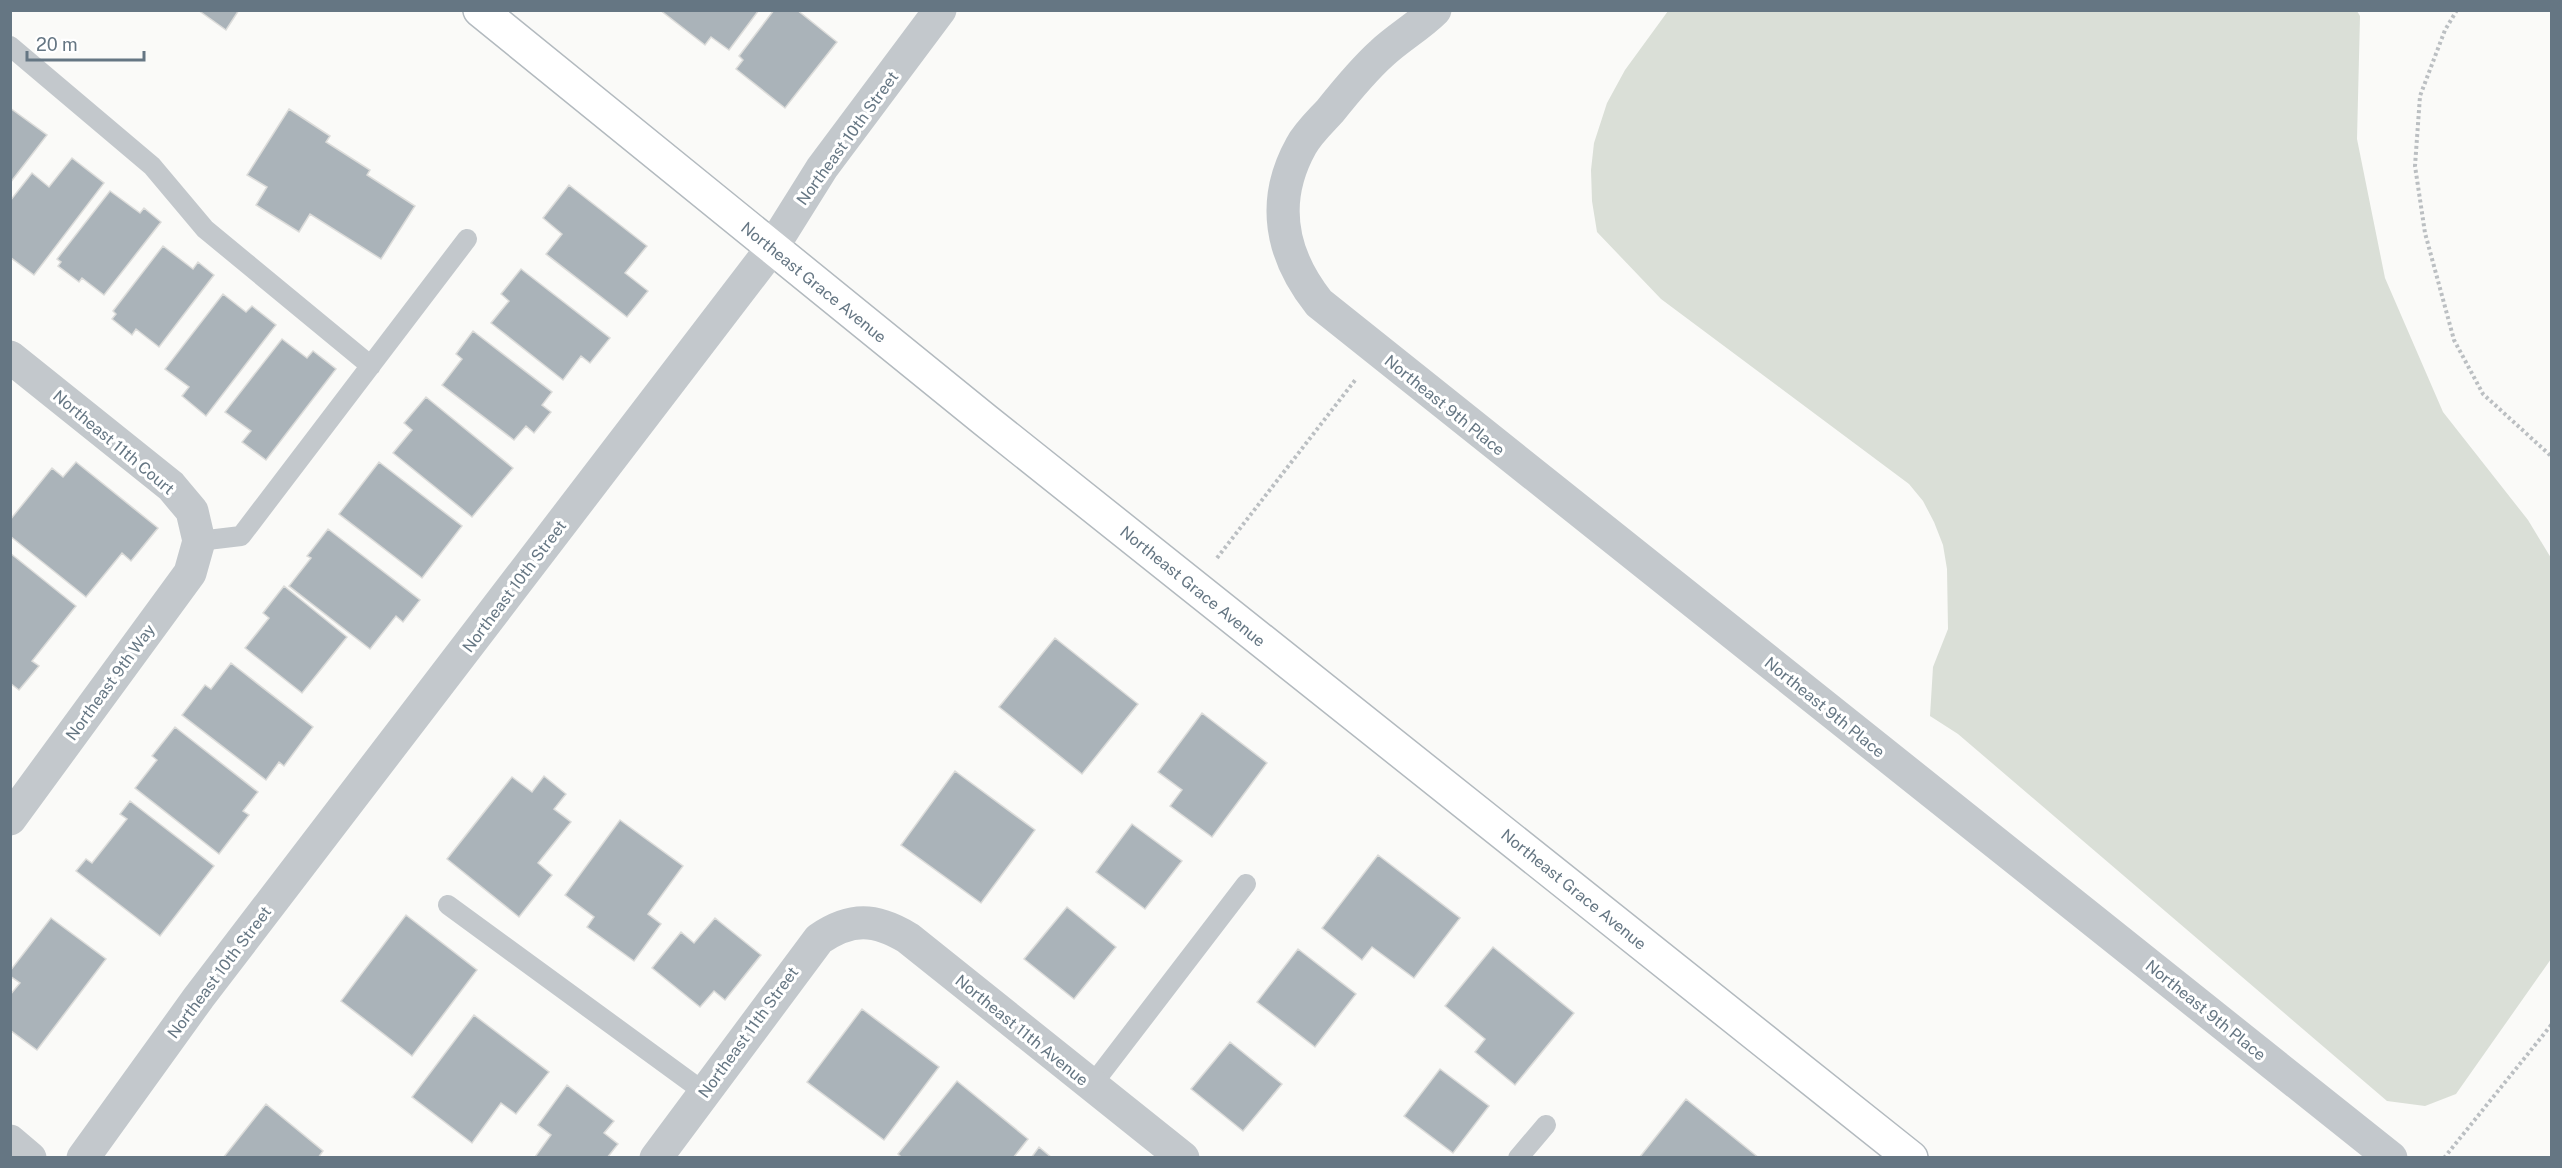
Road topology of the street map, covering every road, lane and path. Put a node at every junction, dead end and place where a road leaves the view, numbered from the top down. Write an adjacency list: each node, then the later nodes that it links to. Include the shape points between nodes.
1 (480, 10): 7 (main road, Northeast Grace Avenue)
2 (940, 10): 7 (street, Northeast 10th Street, via 822,168)
3 (1436, 10): 8 (street, Northeast 9th Place, via 1382,53 1341,96 1302,144 1289,170 1284,192 1286,236 1292,261 1304,283 1319,303)
4 (2457, 10): 11 (path, via 2445,30 2420,96 2415,166 2425,233 2454,340 2483,394)
5 (10, 46): 10 (lane, via 152,166 205,229)
6 (467, 239): 10 (lane)
7 (772, 248): 13 (main road, Northeast Grace Avenue); 24 (street, Northeast 10th Street, via 199,997)
8 (1378, 351): 13 (path); 29 (street, Northeast 9th Place)
9 (10, 357): 12 (street, Northeast 11th Court, via 171,486 192,512)
10 (371, 366): 12 (lane, via 241,536)
11 (2552, 457)
12 (199, 541): 14 (street, Northeast 9th Way, via 190,573)
13 (1194, 587): 28 (main road, Northeast Grace Avenue)
14 (10, 819)
15 (1246, 884): 19 (lane)
16 (448, 905): 20 (lane)
17 (853, 923): 19 (street, Northeast 11th Avenue, via 872,922 908,938); 20 (street, Northeast 11th Street, via 835,928 806,953)
18 (2552, 1024): 30 (path)
19 (1092, 1085): 26 (street, Northeast 11th Avenue)
20 (704, 1092): 25 (street, Northeast 11th Street)
21 (1546, 1125): 27 (lane)
22 (10, 1141): 23 (street)
23 (30, 1158)
24 (83, 1158)
25 (656, 1158)
26 (1183, 1158)
27 (1518, 1158)
28 (1911, 1158)
29 (2391, 1158)
30 (2444, 1158)

